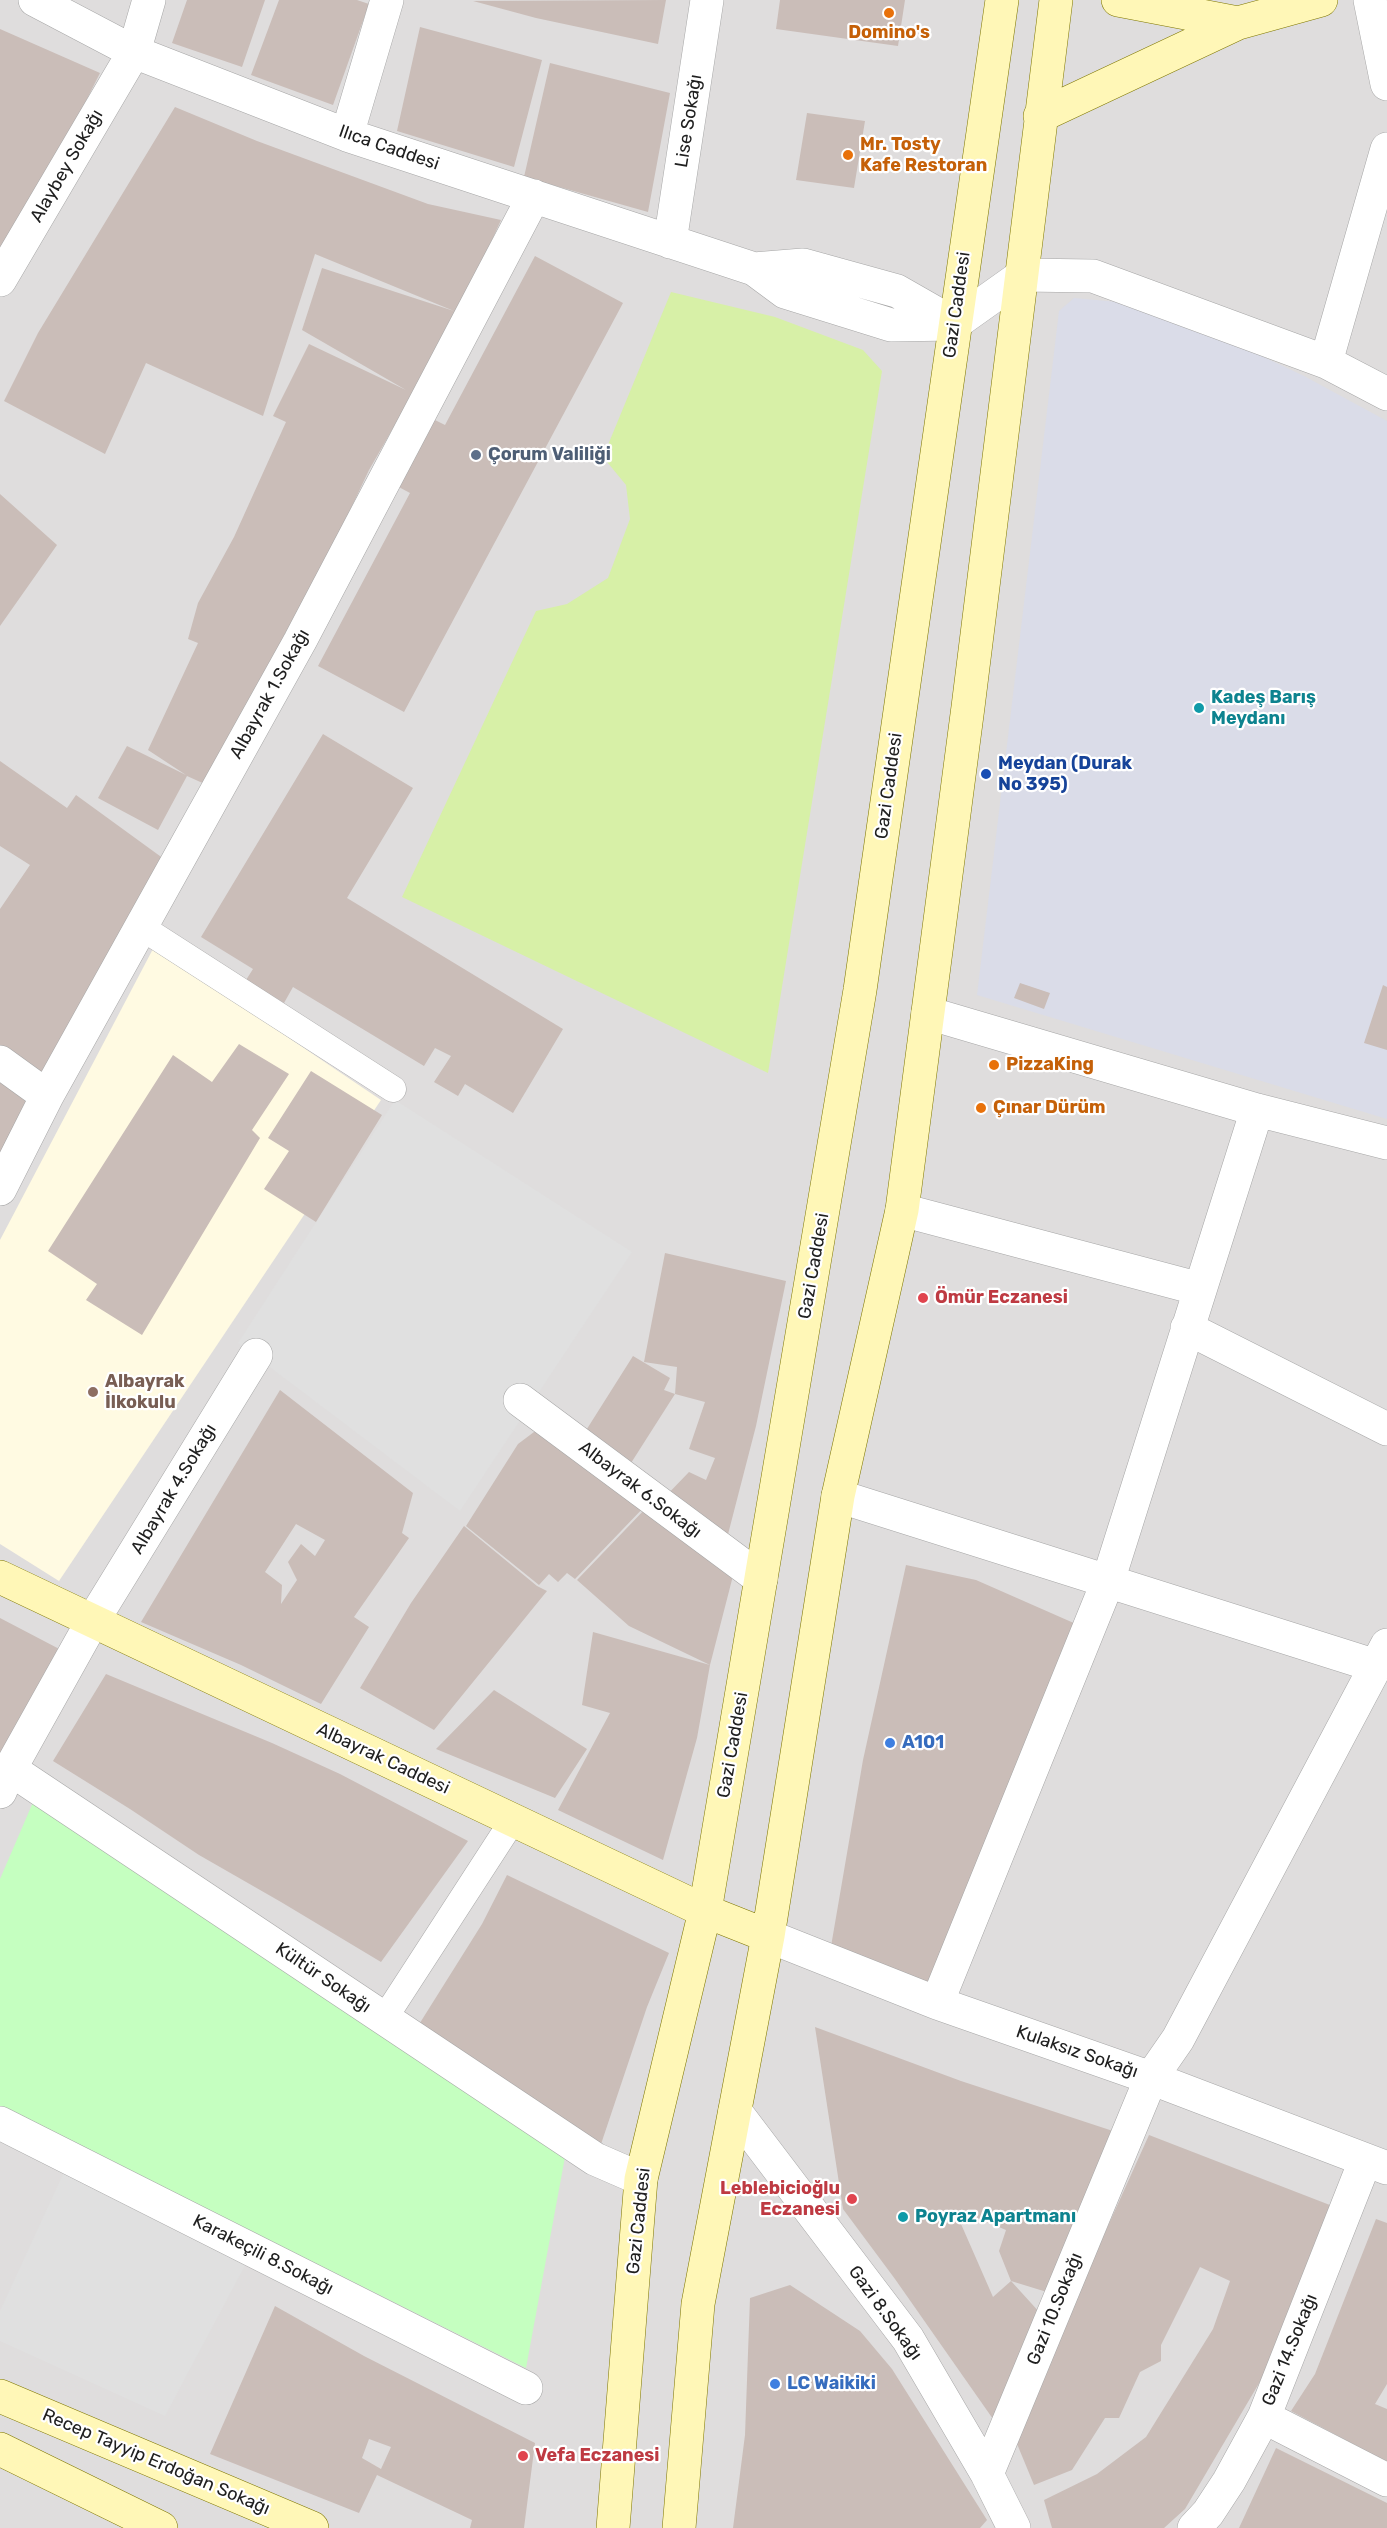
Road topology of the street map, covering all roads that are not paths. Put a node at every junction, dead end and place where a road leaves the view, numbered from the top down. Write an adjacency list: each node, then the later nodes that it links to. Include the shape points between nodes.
1 (35, 0): 11 (street, Ilıca Caddesi)
2 (149, 0): 11 (street, Alaybey Sokağı)
3 (387, 0): 14 (street)
4 (707, 0): 17 (street, Lise Sokağı)
5 (1002, 0): 20 (street, Gazi Caddesi)
6 (1056, 0): 13 (street)
7 (1118, 0): 10 (street)
8 (1321, 0): 10 (street)
9 (1370, 0): 12 (street)
10 (1238, 23): 13 (street)
11 (134, 52): 14 (street, Ilıca Caddesi); 19 (street, Alaybey Sokağı)
12 (1387, 84)
13 (1040, 116): 18 (street)
14 (347, 135): 16 (street, Ilıca Caddesi)
15 (1387, 149): 21 (street)
16 (534, 196): 17 (street, Ilıca Caddesi); 23 (street, Albayrak 1.Sokağı, via 300,641)
17 (670, 242): 20 (street, Ilıca Caddesi, via 754,269 785,292 891,325)
18 (1023, 275): 20 (street); 21 (street, via 1093,276); 24 (street)
19 (0, 280)
20 (954, 324): 39 (street, Gazi Caddesi, via 860,990)
21 (1326, 362): 22 (street)
22 (1387, 394)
23 (141, 927): 26 (lane); 27 (street, Albayrak 1.Sokağı)
24 (928, 1013): 28 (street); 31 (street)
25 (0, 1062): 27 (street)
26 (393, 1089)
27 (47, 1096): 30 (street, Albayrak 1.Sokağı)
28 (1257, 1110): 29 (street); 32 (street)
29 (1387, 1143)
30 (0, 1189)
31 (902, 1210): 32 (street); 37 (street)
32 (1200, 1289): 33 (street)
33 (1187, 1328): 36 (street); 40 (street)
34 (256, 1355): 41 (street, Albayrak 4.Sokağı)
35 (520, 1400): 39 (street, Albayrak 6.Sokağı)
36 (1387, 1429)
37 (838, 1496): 40 (street); 46 (street)
38 (0, 1577): 41 (street, Albayrak Caddesi)
39 (761, 1579): 45 (street, Gazi Caddesi)
40 (1108, 1581): 42 (street); 47 (street)
41 (92, 1622): 43 (street, Albayrak 4.Sokağı); 44 (street, Albayrak Caddesi)
42 (1382, 1656): 49 (street, Gazi 10.Sokağı, via 1178,2039)
43 (5, 1780): 48 (street, Kültür Sokağı)
44 (513, 1820): 45 (street, Albayrak Caddesi); 48 (lane)
45 (705, 1911): 46 (street, Albayrak Caddesi); 53 (street, Gazi Caddesi)
46 (768, 1936): 47 (street, Kulaksız Sokağı); 50 (street)
47 (938, 2004): 49 (street, Kulaksız Sokağı)
48 (384, 2019): 53 (street, Kültür Sokağı, via 595,2159)
49 (1151, 2078): 52 (street, Kulaksız Sokağı); 58 (street, Gazi 10.Sokağı)
50 (735, 2111): 58 (street, Gazi 8.Sokağı, via 908,2339); 64 (street, via 698,2304)
51 (0, 2123): 54 (street, Karakeçili 8.Sokağı)
52 (1376, 2164): 56 (street, Gazi 14.Sokağı)
53 (641, 2179): 63 (street, Gazi Caddesi)
54 (526, 2388)
55 (0, 2396): 62 (street, Recep Tayyip Erdoğan Sokağı)
56 (1264, 2417): 59 (street); 65 (street, Gazi 14.Sokağı, via 1229,2481)
57 (0, 2449): 61 (street)
58 (987, 2474): 60 (street, Gazi 8.Sokağı)
59 (1387, 2480)
60 (1005, 2523)
61 (161, 2528)
62 (312, 2528)
63 (612, 2528)
64 (680, 2528)
65 (1194, 2528)

